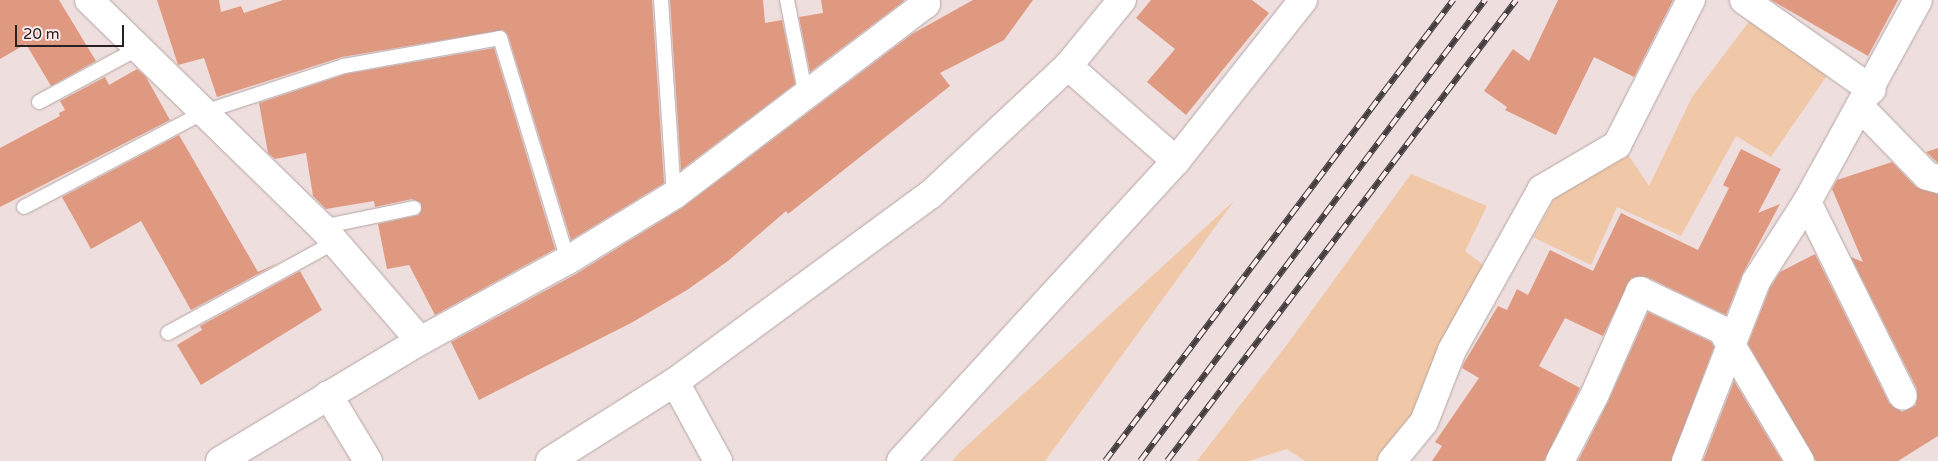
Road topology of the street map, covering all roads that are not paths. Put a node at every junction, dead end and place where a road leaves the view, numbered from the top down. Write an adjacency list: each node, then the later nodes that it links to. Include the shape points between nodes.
1 (89, 0): 10 (street)
2 (661, 0): 18 (lane)
3 (787, 0): 12 (lane)
4 (924, 0): 12 (street, via 926,4)
5 (1122, 0): 11 (street)
6 (1303, 0): 16 (street)
7 (1691, 0): 35 (street, via 1617,145 1542,190 1452,350 1424,422)
8 (1918, 0): 13 (street)
9 (1750, 1): 13 (street)
10 (139, 48): 14 (lane); 15 (street)
11 (1068, 66): 16 (street); 27 (street, via 930,196)
12 (806, 96): 18 (street)
13 (1866, 98): 17 (street, via 1927,176); 19 (street)
14 (39, 102)
15 (204, 112): 20 (lane); 22 (street); 23 (lane, via 344,66 500,38)
16 (1176, 161): 34 (street)
17 (1938, 179)
18 (674, 195): 23 (street)
19 (1807, 202): 26 (street, via 1756,281); 29 (street)
20 (24, 207)
21 (414, 208): 22 (lane)
22 (328, 234): 24 (lane); 25 (street)
23 (568, 260): 25 (street)
24 (168, 333)
25 (420, 341): 28 (street)
26 (1732, 344): 36 (street, via 1722,330 1640,291 1594,396); 37 (street); 38 (street)
27 (675, 382): 32 (street); 33 (street)
28 (328, 395): 30 (street); 31 (street)
29 (1903, 396)
30 (220, 461)
31 (368, 461)
32 (550, 461)
33 (718, 461)
34 (901, 461)
35 (1392, 461)
36 (1560, 461)
37 (1686, 461)
38 (1800, 461)

